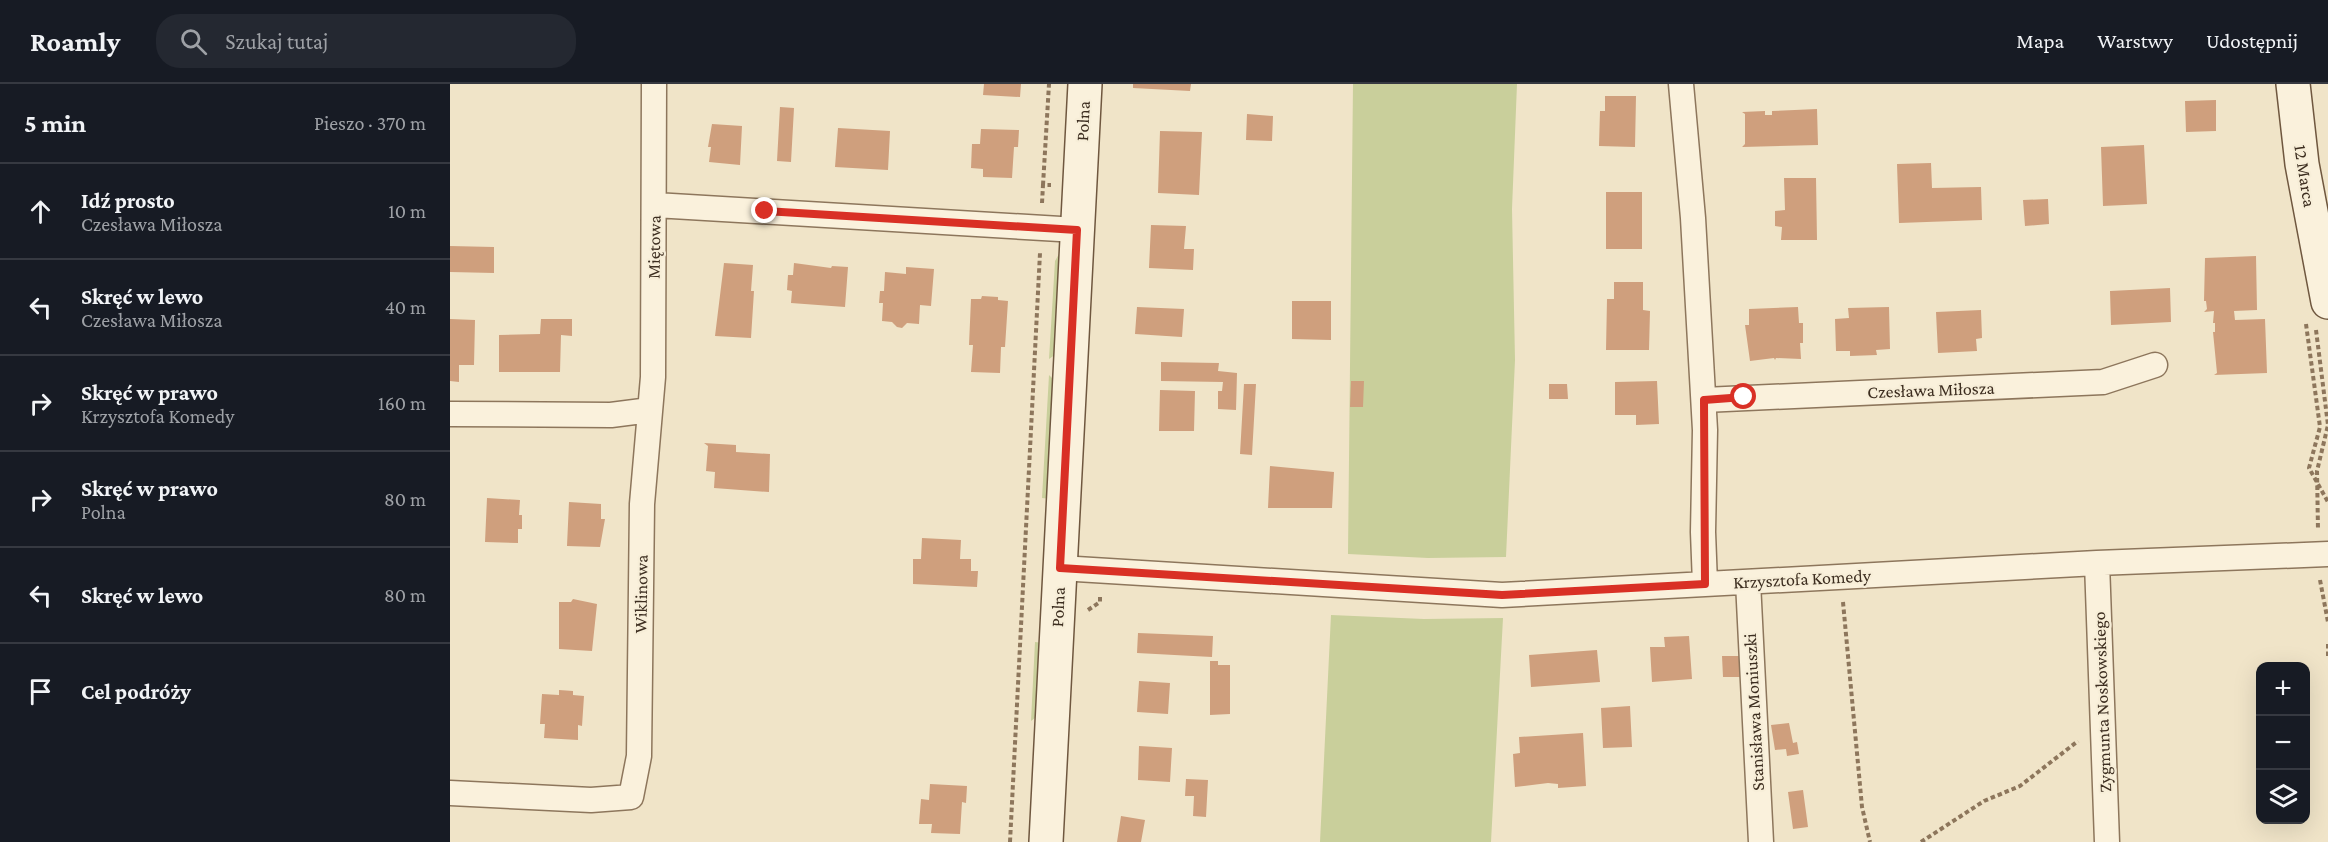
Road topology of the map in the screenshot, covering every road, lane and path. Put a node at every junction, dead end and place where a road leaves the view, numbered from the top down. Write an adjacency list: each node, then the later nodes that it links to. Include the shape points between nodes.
1 (654, 84): 7 (street, Miętowa)
2 (1048, 84): 6 (path)
3 (1085, 84): 8 (street, Polna)
4 (1681, 84): 12 (street)
5 (2293, 84): 10 (street, 12 Marca, via 2302,164)
6 (1043, 185)
7 (655, 205): 8 (street); 13 (street, Miętowa)
8 (1077, 230): 17 (street, Polna)
9 (1041, 241): 26 (path)
10 (2328, 302)
11 (2155, 365): 12 (street, Czesława Miłosza, via 2103,382)
12 (1704, 400): 20 (street)
13 (650, 410): 14 (street, via 611,415); 25 (street, Wiklinowa, via 642,504 639,756 631,797 591,800)
14 (450, 414)
15 (2097, 563): 16 (street, Krzysztofa Komedy); 18 (street, Krzysztofa Komedy); 24 (street, Zygmunta Noskowskiego)
16 (2324, 564): 21 (path)
17 (1060, 568): 20 (street, Krzysztofa Komedy, via 1502,595); 27 (street, Polna)
18 (1841, 577): 19 (street, Krzysztofa Komedy); 29 (path, via 1863,807)
19 (1748, 582): 20 (street, Krzysztofa Komedy); 28 (street, Stanisława Moniuszki)
20 (1705, 584)
21 (2328, 622)
22 (2328, 644): 23 (path)
23 (2328, 656)
24 (2103, 721): 30 (path, via 2020,786 1984,801); 31 (street, Zygmunta Noskowskiego)
25 (450, 793)
26 (1010, 842)
27 (1046, 842)
28 (1761, 842)
29 (1870, 842)
30 (1921, 842)
31 (2107, 842)

